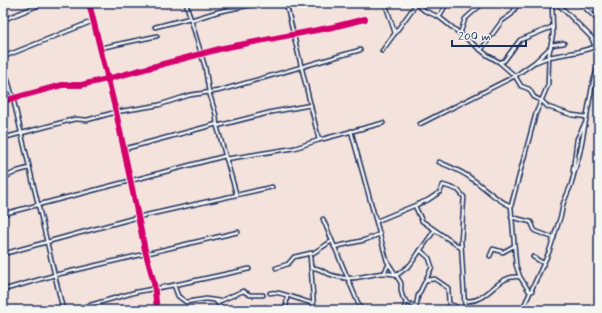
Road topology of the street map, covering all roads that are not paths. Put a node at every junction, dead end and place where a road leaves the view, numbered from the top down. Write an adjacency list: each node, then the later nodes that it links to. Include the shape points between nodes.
1 (44, 3): 17 (street)
2 (89, 3): 18 (street)
3 (186, 3): 15 (street)
4 (261, 3): 15 (street)
5 (286, 3): 24 (street)
6 (385, 3): 22 (street)
7 (447, 3): 14 (street)
8 (483, 3): 23 (street, via 465,19)
9 (518, 3): 33 (street, via 512,14 500,23)
10 (552, 3): 21 (street)
11 (557, 3): 26 (street)
12 (580, 3): 19 (street)
13 (417, 4): 14 (street); 22 (street)
14 (439, 17): 23 (street)
15 (191, 19): 20 (street); 35 (street)
16 (365, 19): 24 (street)
17 (3, 20)
18 (94, 21): 31 (street); 36 (street)
19 (599, 21)
20 (155, 27)
21 (553, 27): 29 (street); 39 (street, via 523,38 504,61)
22 (395, 33): 34 (street)
23 (460, 34): 33 (street)
24 (294, 35): 35 (street, via 223,48); 43 (street)
25 (157, 36): 31 (street)
26 (592, 38): 28 (street); 30 (street)
27 (564, 43): 29 (street)
28 (599, 44): 30 (street)
29 (551, 46): 37 (street); 40 (street)
30 (594, 47): 37 (street); 38 (street)
31 (100, 48): 45 (street)
32 (360, 50): 43 (street)
33 (481, 50): 39 (street)
34 (382, 51)
35 (200, 55): 45 (street); 46 (street)
36 (3, 57)
37 (549, 57): 40 (street); 49 (street, via 550,75)
38 (599, 57)
39 (500, 62): 44 (street)
40 (535, 62): 44 (street)
41 (3, 63): 47 (street)
42 (599, 63): 52 (street)
43 (302, 67): 46 (street); 50 (street)
44 (515, 76): 49 (street, via 521,86 529,89 534,97); 54 (street)
45 (107, 80): 47 (street, via 82,85 62,85); 51 (street)
46 (209, 92): 51 (street); 55 (street)
47 (13, 98): 48 (street); 57 (street)
48 (3, 101)
49 (542, 101): 52 (street, via 553,110); 73 (street, via 536,113)
50 (311, 105): 55 (street); 59 (street)
51 (116, 112): 57 (street, via 87,120 75,119); 60 (street)
52 (586, 117): 61 (street); 62 (street)
53 (383, 123): 56 (street)
54 (420, 124)
55 (217, 125): 60 (street); 63 (street)
56 (352, 131): 59 (street); 78 (street)
57 (20, 134): 58 (street); 65 (street)
58 (3, 138)
59 (319, 140): 63 (street, via 295,148)
60 (124, 149): 68 (street)
61 (580, 149): 62 (street); 66 (street)
62 (575, 152): 66 (street)
63 (225, 157): 68 (street); 70 (street)
64 (439, 162): 73 (street, via 462,172 495,198)
65 (29, 168): 67 (street); 71 (street)
66 (574, 173): 82 (street, via 562,204)
67 (3, 178)
68 (131, 180): 71 (street); 75 (street)
69 (272, 187): 70 (street)
70 (236, 193): 75 (street)
71 (38, 205): 74 (street); 83 (street)
72 (416, 206): 78 (street); 79 (street, via 422,221); 87 (street, via 438,194 442,185 461,192 464,200)
73 (511, 206): 76 (street)
74 (3, 214)
75 (138, 217): 83 (street); 91 (street)
76 (511, 217): 82 (street, via 531,222 535,231); 85 (street)
77 (323, 219): 84 (street)
78 (377, 221): 81 (street)
79 (434, 231): 87 (street); 88 (street)
80 (238, 232): 91 (street)
81 (380, 234): 86 (street); 95 (street)
82 (554, 238): 94 (street)
83 (47, 242): 90 (street); 100 (street)
84 (332, 242): 86 (street); 89 (street)
85 (514, 246): 92 (street, via 503,252 493,250); 103 (street)
86 (334, 247): 102 (street)
87 (462, 249): 112 (street)
88 (420, 250): 101 (street, via 410,265); 104 (street, via 429,258 432,266)
89 (311, 253): 96 (street, via 294,258 288,264); 97 (street)
90 (3, 254)
91 (146, 254): 100 (street); 106 (street)
92 (490, 256)
93 (533, 257): 94 (street)
94 (543, 263): 108 (street)
95 (389, 264): 99 (street); 101 (street)
96 (276, 268)
97 (312, 268): 102 (street, via 318,267 328,274); 115 (street)
98 (248, 269): 105 (street)
99 (384, 272): 101 (street); 102 (street, via 356,278)
100 (55, 275): 107 (street); 117 (street)
101 (397, 275): 114 (street)
102 (348, 277): 123 (street)
103 (520, 277): 108 (street); 112 (street, via 513,277 495,286 479,300)
104 (426, 280): 116 (street, via 418,296); 125 (street, via 435,279 448,288 449,304)
105 (174, 285): 106 (street); 113 (street, via 178,296 184,302 206,299)
106 (154, 289): 118 (street); 119 (street)
107 (3, 290)
108 (530, 291): 127 (street)
109 (270, 293): 111 (street, via 278,292)
110 (263, 295): 113 (street, via 250,295 243,291)
111 (287, 296): 115 (street); 121 (street)
112 (466, 300): 126 (street)
113 (216, 301): 120 (street)
114 (406, 301): 116 (street); 124 (street)
115 (312, 303): 122 (street)
116 (416, 309)
117 (63, 310)
118 (73, 310)
119 (158, 310)
120 (223, 310)
121 (286, 310)
122 (314, 310)
123 (361, 310)
124 (404, 310)
125 (460, 310)
126 (465, 310)
127 (522, 310)

